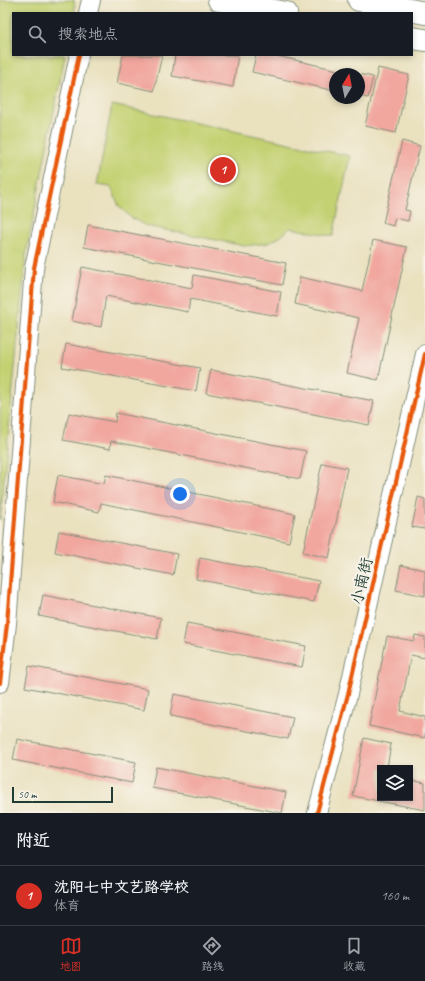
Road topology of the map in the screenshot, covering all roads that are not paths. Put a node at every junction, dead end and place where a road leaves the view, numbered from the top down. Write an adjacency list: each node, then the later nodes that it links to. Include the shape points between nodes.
1 (91, 0): 4 (street)
2 (219, 0): 5 (main road)
3 (359, 0): 6 (main road)
4 (88, 12)
5 (281, 12)
6 (425, 13)
7 (413, 38): 8 (main road)
8 (425, 40)
9 (79, 56): 11 (street, via 34,268 7,624)
10 (425, 354): 12 (street, 小南街, via 348,694)
11 (0, 683)
12 (317, 813)

